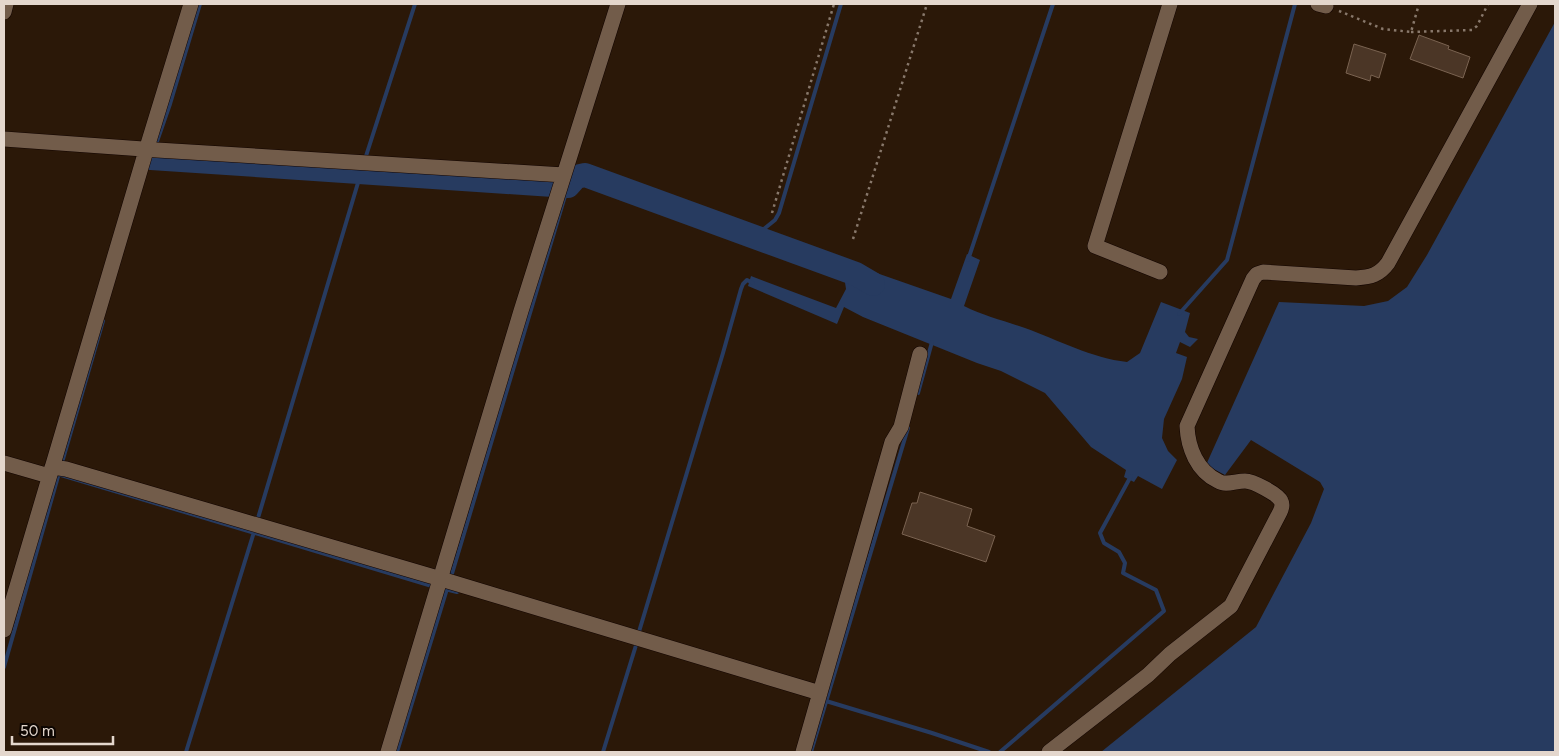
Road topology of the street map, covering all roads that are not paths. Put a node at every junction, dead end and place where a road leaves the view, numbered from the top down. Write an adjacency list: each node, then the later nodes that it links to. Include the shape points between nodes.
1 (6, 4): 6 (street)
2 (191, 4): 8 (street)
3 (618, 4): 9 (street)
4 (1170, 4): 10 (street, via 1096,246)
5 (1530, 4): 19 (street, via 1381,272 1356,278 1263,272 1252,279 1187,426 1187,435 1203,472 1219,482 1253,482 1277,496 1283,506 1231,606)
6 (4, 12)
7 (4, 139): 8 (street)
8 (148, 153): 9 (street); 13 (street)
9 (562, 181): 14 (street)
10 (1160, 272)
11 (920, 354): 16 (street)
12 (4, 463): 13 (street)
13 (56, 470): 14 (street); 15 (street)
14 (442, 579): 16 (street); 17 (street)
15 (4, 630)
16 (820, 693): 18 (street)
17 (388, 752)
18 (803, 752)
19 (1049, 752)

